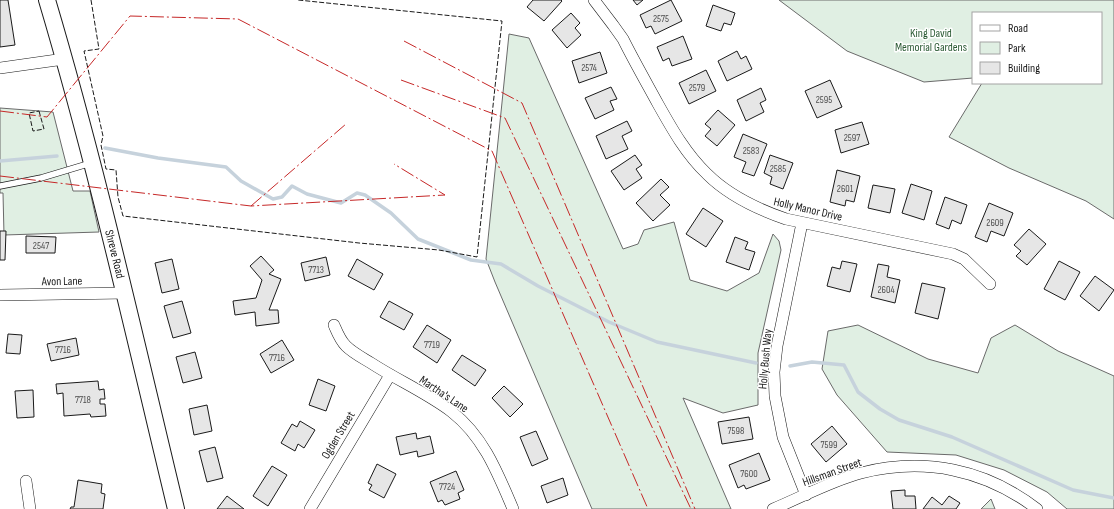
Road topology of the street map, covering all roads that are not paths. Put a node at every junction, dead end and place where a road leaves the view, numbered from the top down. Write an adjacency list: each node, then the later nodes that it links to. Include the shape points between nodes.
1 (47, 0): 3 (main road, Shreve Road)
2 (594, 0): 7 (street, Holly Manor Drive, via 622,39 676,136 707,174 743,201 766,212)
3 (64, 58): 4 (street); 5 (main road, Shreve Road)
4 (0, 68)
5 (91, 163): 6 (lane, via 41,178); 9 (main road, Shreve Road)
6 (0, 186)
7 (802, 223): 8 (street, Holly Manor Drive, via 953,254 964,259); 14 (street, Holly Bush Way, via 774,372 775,396 783,437)
8 (990, 284)
9 (124, 293): 10 (street, Avon Lane); 16 (main road, Shreve Road)
10 (0, 295)
11 (334, 325): 12 (street, Martha's Lane, via 346,346)
12 (390, 375): 17 (street, Ogden Street); 18 (street, Martha's Lane, via 447,409 469,428 493,463)
13 (26, 481): 15 (street)
14 (806, 494): 19 (street, Hillsman Street); 20 (street, Hillsman Street, via 867,472 910,466 936,467 979,476 1023,498)
15 (30, 509)
16 (176, 509)
17 (310, 509)
18 (513, 509)
19 (773, 509)
20 (1036, 509)

